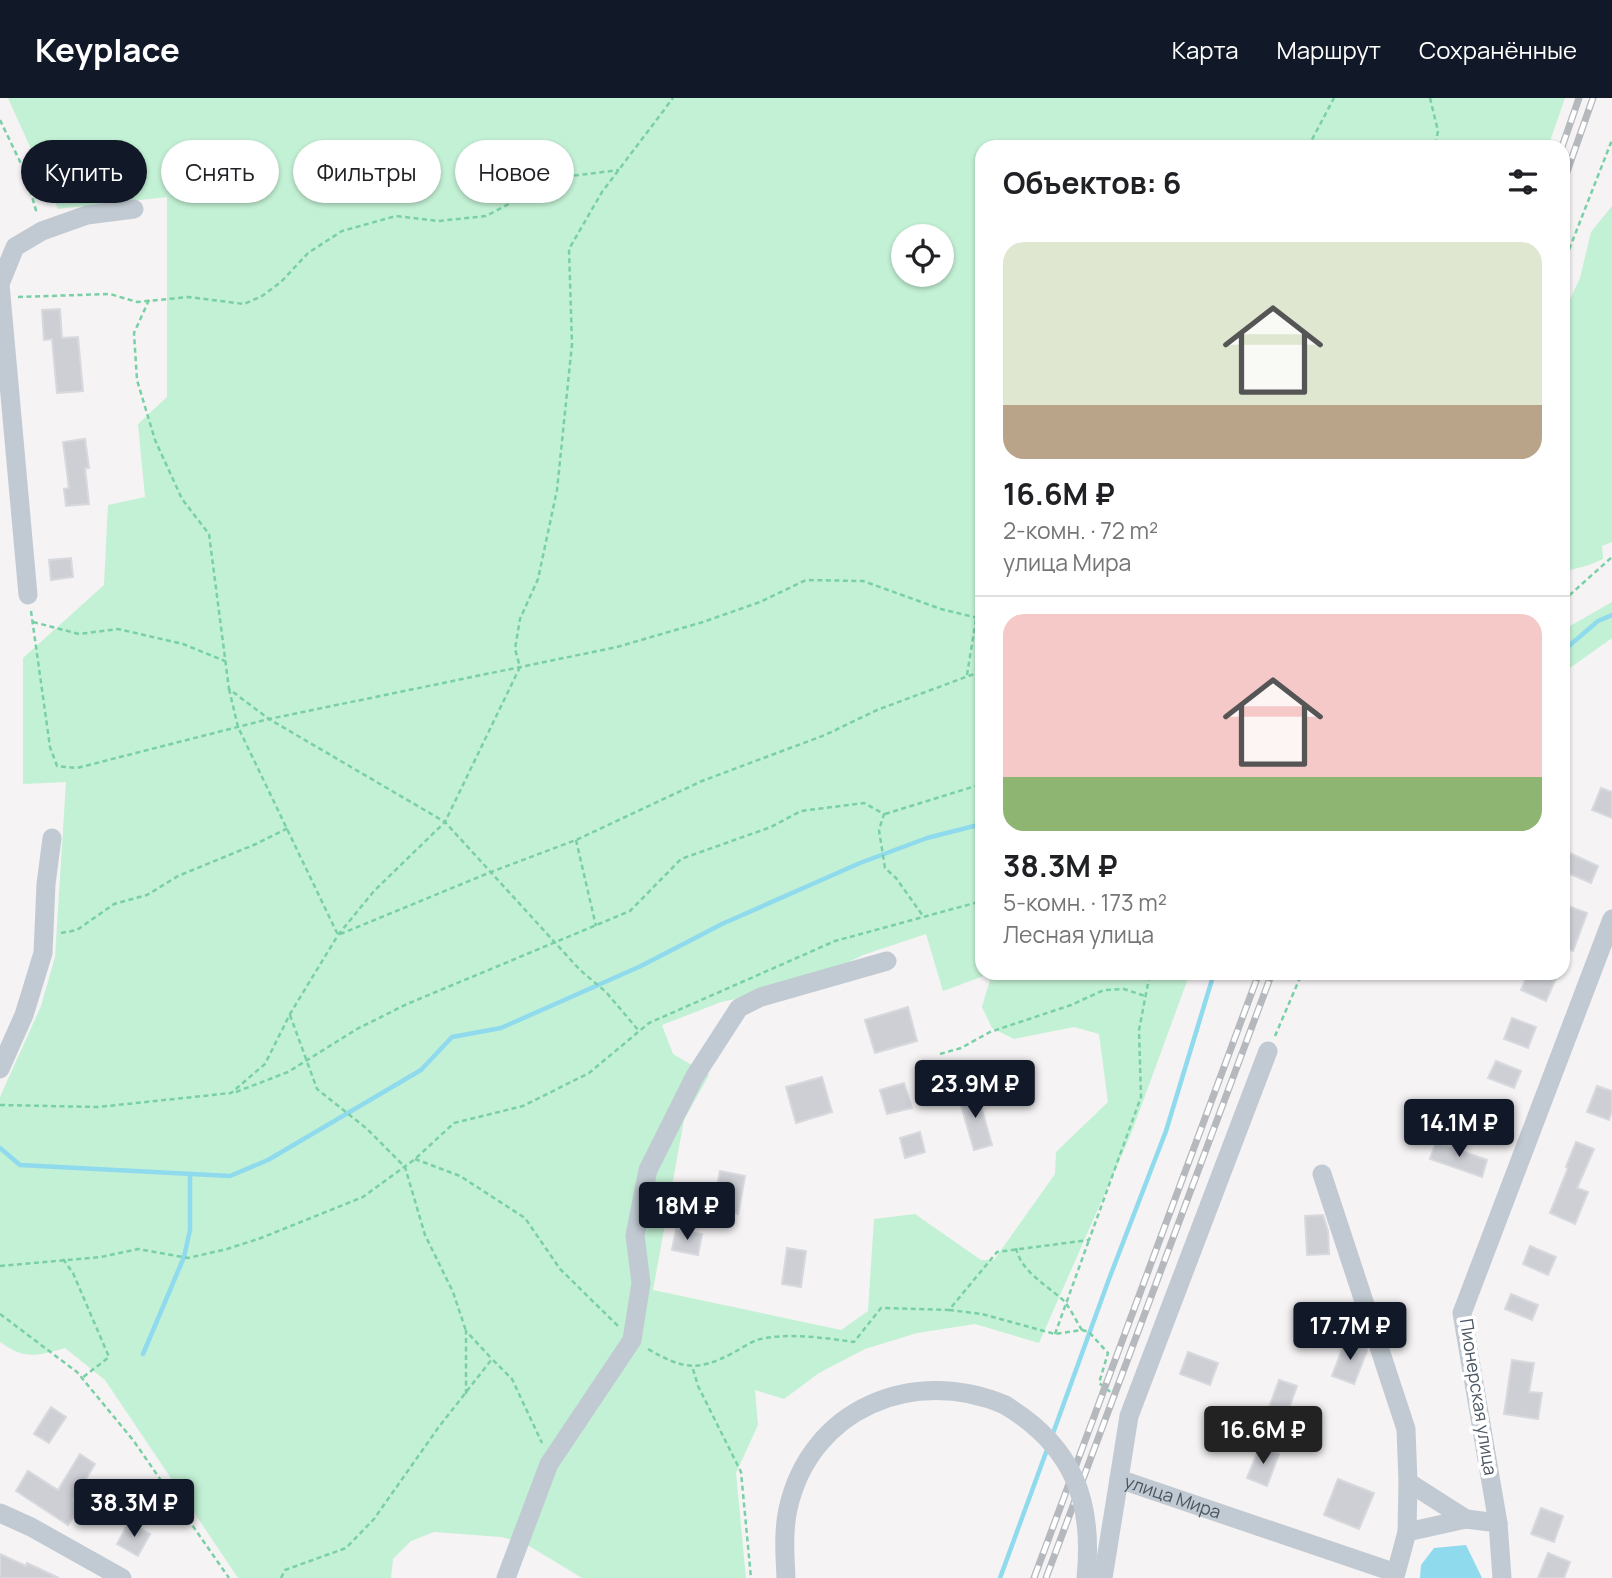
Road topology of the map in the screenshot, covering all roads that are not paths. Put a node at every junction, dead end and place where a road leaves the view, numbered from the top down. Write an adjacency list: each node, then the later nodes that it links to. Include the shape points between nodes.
1 (134, 209): 2 (street, via 87,215 42,231 15,247 0,285)
2 (1, 299): 3 (street)
3 (29, 594)
4 (52, 838): 8 (street, via 43,953 24,1015)
5 (1612, 919): 14 (street, Пионерская улица, via 1462,1313)
6 (887, 961): 18 (street, via 761,997 738,1008 695,1076 648,1170 635,1235 641,1283 632,1340 549,1464)
7 (1268, 1051): 10 (street, улица Мира, via 1131,1410)
8 (0, 1069)
9 (1322, 1174): 11 (street, улица Мира, via 1406,1429)
10 (1119, 1479): 16 (street, улица Мира); 21 (street)
11 (1408, 1482): 13 (street); 15 (street, улица Мира)
12 (0, 1513): 17 (street)
13 (1466, 1519): 14 (street); 15 (street)
14 (1498, 1523): 22 (street)
15 (1407, 1532): 16 (street, улица Мира)
16 (1395, 1575)
17 (122, 1578)
18 (506, 1578)
19 (786, 1578): 20 (street, bridge, via 785,1526 793,1490 821,1442 848,1417 880,1400 924,1390 970,1393 1005,1405 1049,1438 1074,1477 1087,1521)
20 (1086, 1578)
21 (1103, 1578)
22 (1502, 1578)

